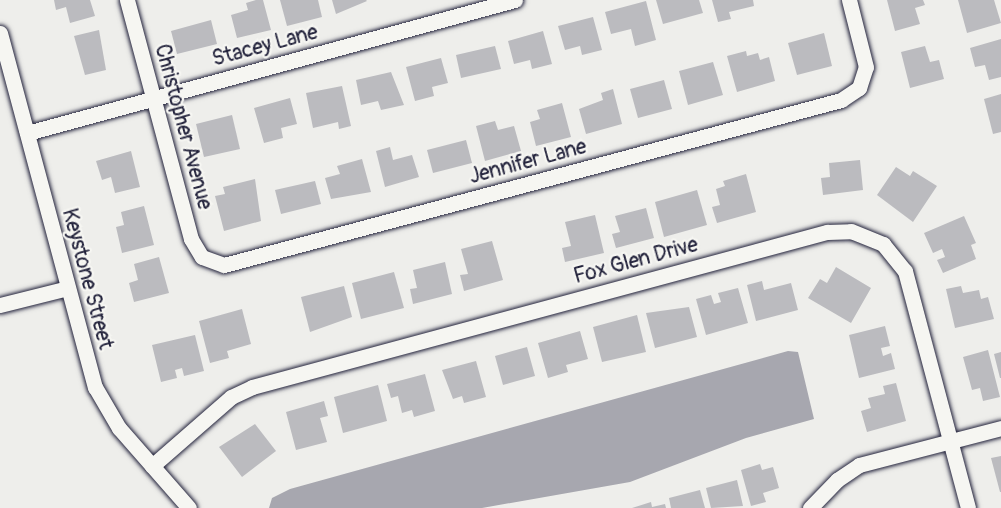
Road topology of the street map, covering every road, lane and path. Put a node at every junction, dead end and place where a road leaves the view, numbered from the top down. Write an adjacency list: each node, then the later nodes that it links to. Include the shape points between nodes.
1 (127, 0): 5 (street, Christopher Avenue)
2 (515, 0): 5 (street, Stacey Lane)
3 (849, 0): 7 (street, Jennifer Lane, via 866,67 859,88 841,100 224,265)
4 (0, 33): 6 (street, Keystone Street)
5 (153, 98): 6 (street, Stacey Lane); 7 (street, Christopher Avenue, via 191,239)
6 (27, 133): 8 (street, Keystone Street)
7 (206, 260)
8 (68, 288): 9 (street); 12 (street, Keystone Street, via 99,397 119,428)
9 (0, 305)
10 (1001, 428): 11 (street)
11 (950, 441): 12 (street, Fox Glen Drive, via 905,271 892,251 873,237 839,230 252,387 231,397); 14 (street, via 859,465 837,480); 15 (street, Fox Glen Drive)
12 (152, 466): 13 (street, Keystone Street)
13 (189, 508)
14 (810, 508)
15 (968, 508)

